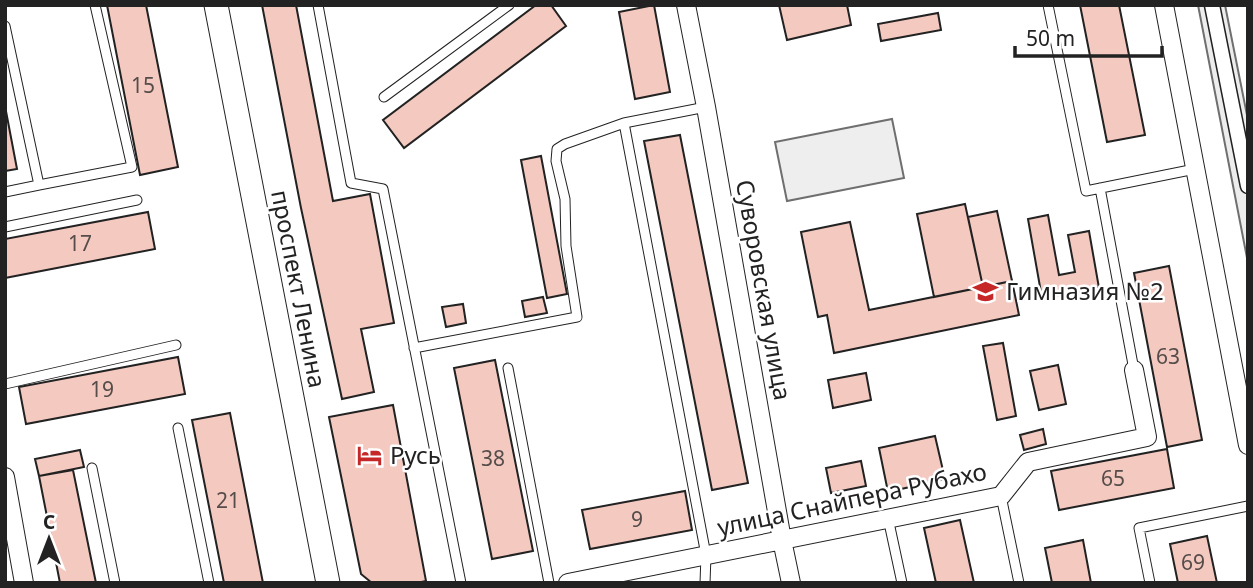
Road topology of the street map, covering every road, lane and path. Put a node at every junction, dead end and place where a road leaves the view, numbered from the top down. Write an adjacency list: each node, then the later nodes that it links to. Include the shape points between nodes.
1 (95, 5): 14 (lane, via 132,167)
2 (216, 5): 37 (street, проспект Ленина)
3 (318, 5): 21 (lane, via 351,183 383,189)
4 (509, 5): 10 (lane)
5 (687, 5): 11 (street, Суворовская улица)
6 (1048, 5): 16 (lane, via 1086,191)
7 (1164, 5): 13 (street)
8 (1212, 5): 15 (street)
9 (5, 26): 14 (lane)
10 (384, 97)
11 (706, 107): 12 (lane); 32 (street, Суворовская улица)
12 (624, 123): 21 (lane, via 557,149 577,317); 33 (lane)
13 (1195, 169): 16 (lane); 26 (street)
14 (39, 185): 17 (lane)
15 (1248, 186)
16 (1100, 188): 23 (lane)
17 (5, 192)
18 (137, 200): 19 (lane)
19 (5, 227)
20 (176, 345): 24 (lane)
21 (414, 348): 38 (lane)
22 (508, 368): 39 (lane)
23 (1134, 370): 29 (street, улица Снайпера Рубахо, via 1147,437 1028,461)
24 (5, 383)
25 (178, 428): 36 (lane)
26 (1248, 445)
27 (92, 468): 35 (lane)
28 (5, 477): 34 (street)
29 (1001, 496): 31 (street, улица Снайпера Рубахо); 44 (lane)
30 (1248, 506): 45 (lane, via 1139,527)
31 (888, 518): 32 (street, улица Снайпера Рубахо); 43 (lane)
32 (782, 540): 33 (street, улица Снайпера Рубахо); 42 (street, Суворовская улица)
33 (706, 555): 40 (street, улица Снайпера Рубахо); 41 (lane)
34 (24, 583)
35 (115, 583)
36 (209, 583)
37 (328, 583)
38 (461, 583)
39 (549, 583)
40 (568, 583)
41 (705, 583)
42 (791, 583)
43 (902, 583)
44 (1019, 583)
45 (1150, 583)

